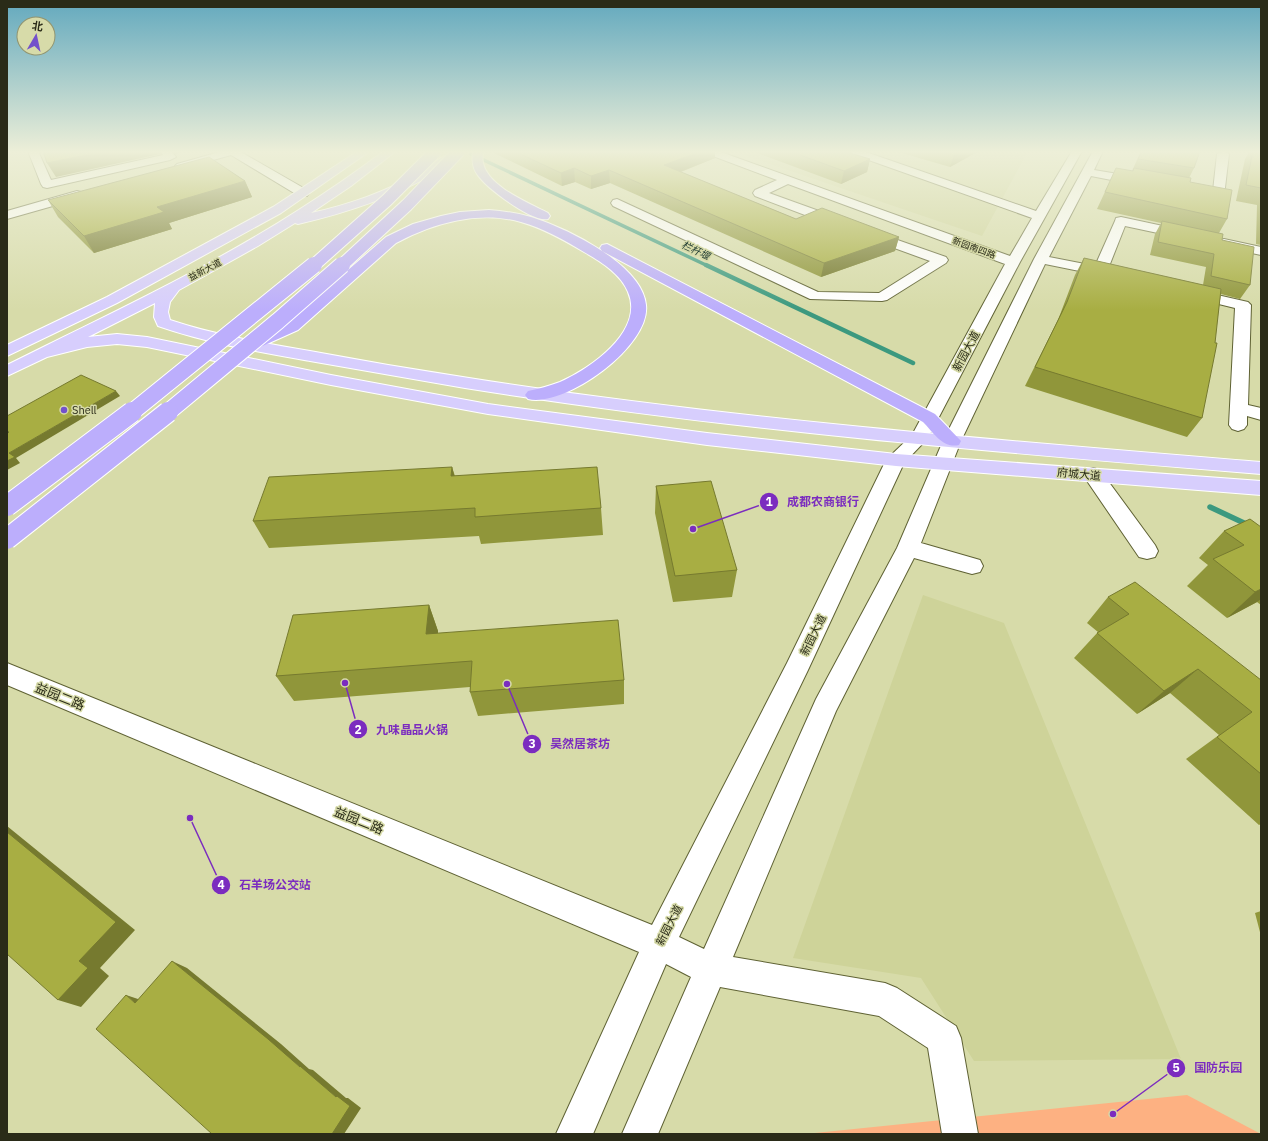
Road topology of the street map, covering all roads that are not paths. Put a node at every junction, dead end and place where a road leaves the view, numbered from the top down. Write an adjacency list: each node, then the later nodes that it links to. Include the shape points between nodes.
1 (45, 204): 14 (street)
2 (286, 204): 28 (main road, 益新大道, via 112,300)
3 (315, 204): 17 (main road, 益新大道)
4 (359, 204): 17 (main road, via 330,214)
5 (384, 204): 39 (highway, bridge, via 272,301 133,412)
6 (409, 204): 27 (highway, bridge)
7 (520, 204): 16 (highway)
8 (620, 204): 9 (street, via 815,296 882,297 940,260)
9 (789, 204)
10 (857, 204): 22 (street, 新园南四路)
11 (1005, 204): 15 (street)
12 (1046, 204): 15 (street, 新园大道)
13 (1071, 204): 21 (street)
14 (7, 215)
15 (1039, 216): 22 (street, 新园大道)
16 (541, 219): 27 (highway, via 480,214 440,219 417,226 391,240 292,327); 31 (highway, via 550,228 609,261 629,281 640,303 637,321 628,339 608,359 579,380 562,388); 33 (highway)
17 (289, 222): 25 (main road, 益新大道)
18 (1199, 238): 23 (street, via 1121,221)
19 (1214, 241): 20 (street)
20 (1261, 251)
21 (1042, 259): 23 (street); 34 (street)
22 (1014, 262): 33 (street, 新园大道)
23 (1100, 271): 24 (street)
24 (1123, 276)
25 (175, 286): 29 (main road, 益新大道); 31 (main road, 府城大道, via 166,293 161,303 160,315 163,323 191,333)
26 (1176, 289): 32 (street, via 1243,305 1239,416)
27 (252, 345): 40 (highway, bridge)
28 (7, 351)
29 (41, 354): 30 (main road, 益新大道); 35 (main road, 府城大道, via 86,342 117,339 147,342 488,409 707,439)
30 (7, 371)
31 (534, 395): 33 (main road, 府城大道, via 822,430)
32 (1261, 414)
33 (924, 428): 34 (main road, 府城大道); 35 (street, 新园大道)
34 (947, 452): 35 (main road, 府城大道); 36 (main road, 府城大道); 37 (main road, 府城大道); 41 (street)
35 (896, 460): 45 (street, 新园大道, via 796,670)
36 (1261, 468)
37 (1093, 475): 38 (main road, 府城大道); 42 (street)
38 (1261, 488)
39 (7, 506)
40 (7, 539)
41 (908, 548): 43 (street); 46 (street, via 825,706)
42 (1147, 551)
43 (972, 566)
44 (7, 674): 45 (street, 益园二路)
45 (659, 944): 46 (street, 益园二路); 47 (street, 新园大道)
46 (710, 969): 48 (street); 49 (street, 益园二路, via 885,1000 944,1038)
47 (574, 1134)
48 (640, 1134)
49 (960, 1134)

